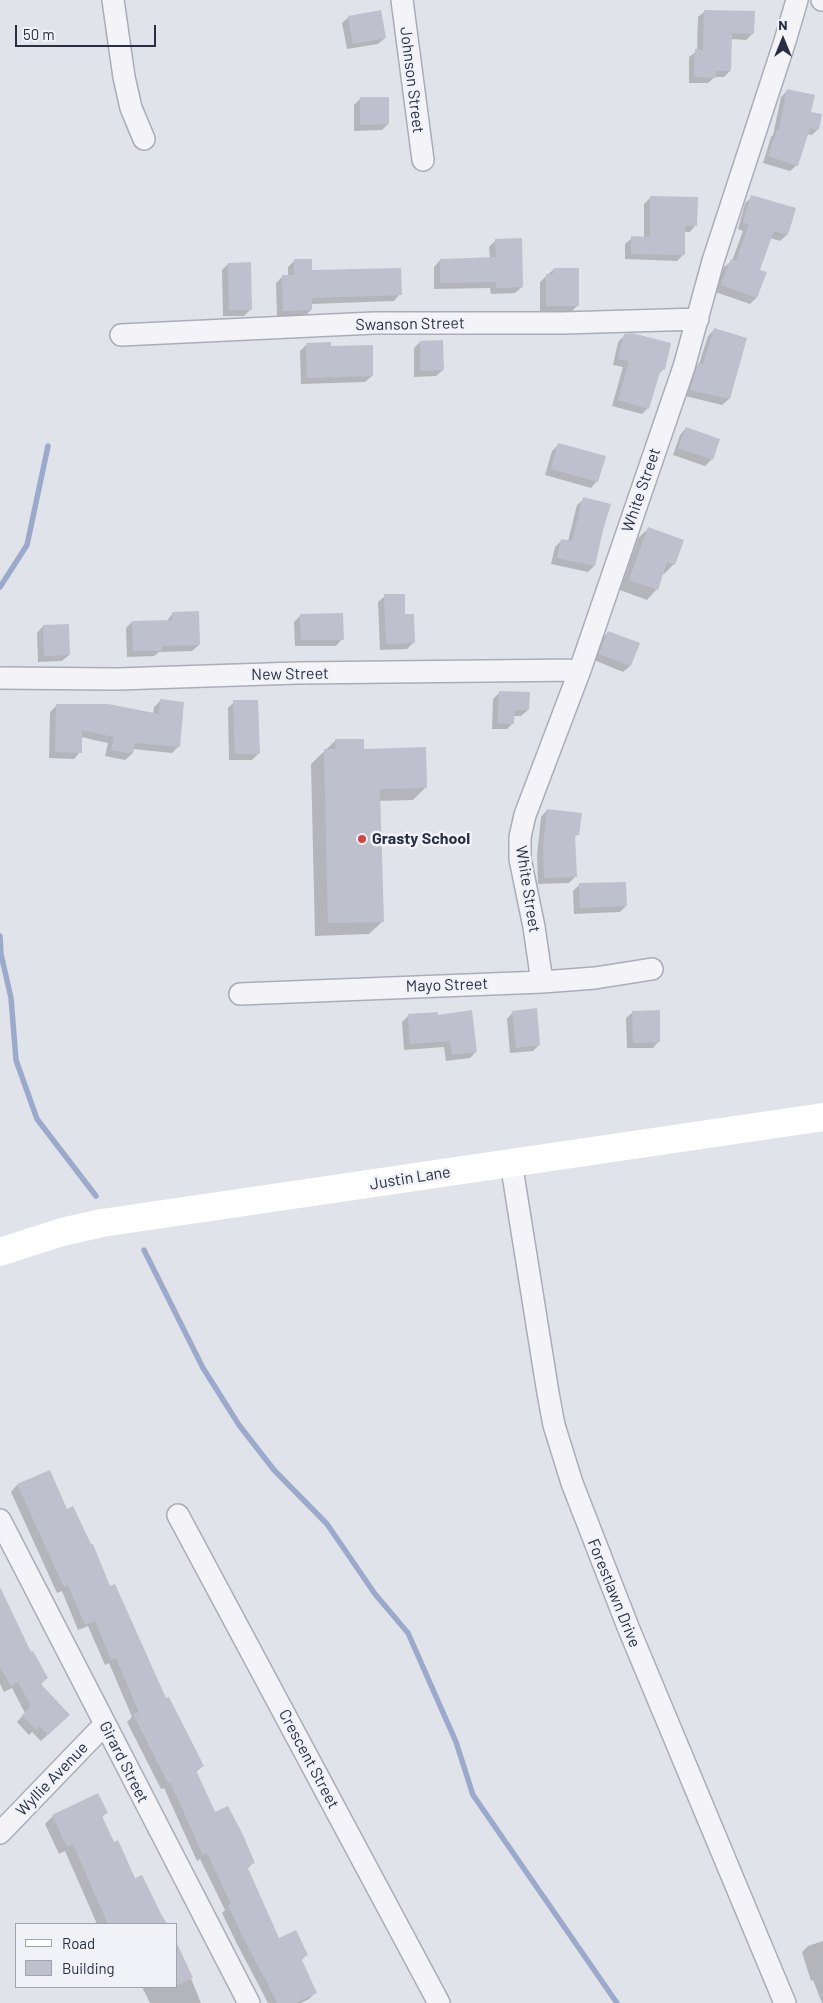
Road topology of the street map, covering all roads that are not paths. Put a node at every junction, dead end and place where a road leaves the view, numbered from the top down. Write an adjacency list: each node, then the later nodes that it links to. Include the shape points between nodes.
1 (114, 0): 4 (street, via 124,77 131,108)
2 (402, 0): 5 (street, Johnson Street)
3 (797, 0): 6 (street, White Street, via 713,261)
4 (144, 139)
5 (422, 160)
6 (698, 319): 7 (street, Swanson Street, via 374,323); 8 (street, White Street)
7 (121, 335)
8 (580, 670): 9 (street, New Street, via 297,673 118,679); 11 (street, White Street, via 525,815 520,837 520,859)
9 (0, 678)
10 (652, 969): 11 (street, Mayo Street)
11 (542, 982): 12 (street, Mayo Street)
12 (240, 994)
13 (823, 1116): 14 (main road, Justin Lane)
14 (511, 1162): 15 (main road, Justin Lane, via 102,1223); 22 (street, Forestlawn Drive, via 554,1425 572,1483 628,1627)
15 (0, 1252)
16 (178, 1515): 21 (street, Crescent Street)
17 (0, 1520): 18 (street, Girard Street)
18 (105, 1724): 19 (street, Wyllie Avenue); 20 (street, Girard Street)
19 (0, 1833)
20 (249, 2003)
21 (440, 2003)
22 (785, 2003)

